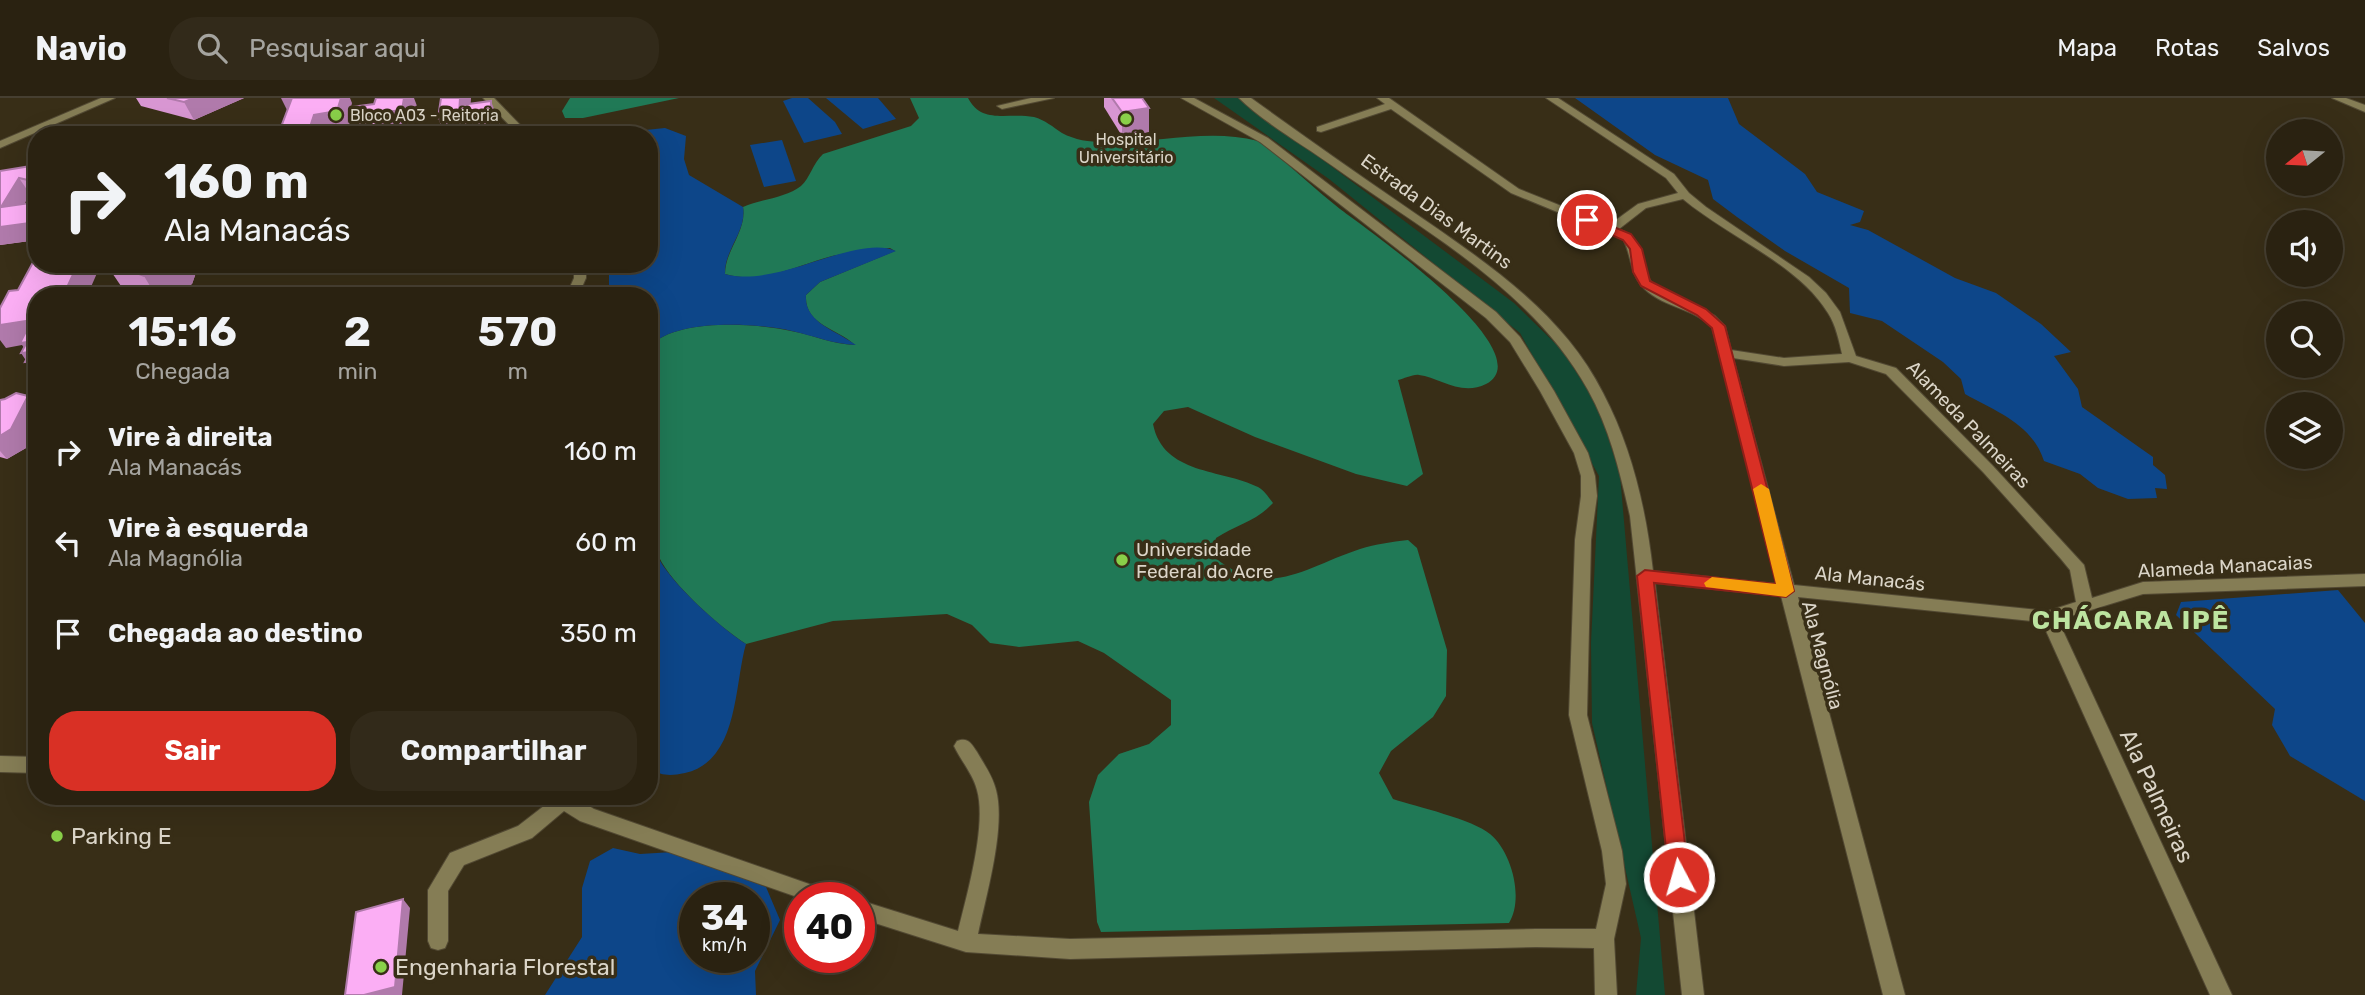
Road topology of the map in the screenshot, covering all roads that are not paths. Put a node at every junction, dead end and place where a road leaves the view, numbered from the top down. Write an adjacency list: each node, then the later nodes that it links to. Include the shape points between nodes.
1 (110, 98): 11 (street)
2 (488, 98): 12 (street)
3 (1049, 98): 9 (street)
4 (1186, 98): 32 (street, via 1264,139 1491,315 1515,340 1581,453 1589,496 1577,696 1616,884)
5 (1244, 98): 20 (street, Estrada Dias Martins, via 1486,266 1570,352 1600,397 1622,449)
6 (1551, 98): 16 (street, via 1670,176)
7 (2337, 98): 10 (street)
8 (1388, 101): 13 (street); 17 (street, Ala Magnólia, via 1515,191)
9 (1002, 106)
10 (2365, 109)
11 (44, 126)
12 (516, 126)
13 (1321, 129)
14 (28, 133): 15 (street)
15 (0, 145)
16 (1685, 195): 17 (street, via 1642,206); 19 (street, via 1722,226 1810,285 1834,313)
17 (1612, 229): 18 (street, Ala Magnólia, via 1636,249 1645,283 1713,320)
18 (1727, 353): 19 (street, Alameda Palmeiras, via 1784,362); 22 (street, Ala Magnólia)
19 (1850, 358): 23 (street, Alameda Palmeiras, via 1880,365 1901,379 1988,468 2078,569)
20 (1645, 576): 22 (street, Ala Manacás); 36 (street, Estrada Dias Martins)
21 (2365, 580): 23 (street, Alameda Manacaias, via 2143,588)
22 (1786, 591): 24 (street, Ala Manacás); 37 (street, Ala Magnólia)
23 (2085, 605): 24 (street, Alameda Manacaias)
24 (2048, 617): 38 (street, Ala Palmeiras)
25 (963, 746): 34 (street, via 988,795 980,873)
26 (0, 764): 27 (street)
27 (28, 765)
28 (552, 805): 33 (street, via 525,832 457,859 438,890)
29 (569, 805): 30 (street)
30 (784, 884)
31 (875, 914): 34 (street)
32 (1604, 939): 34 (street, via 1070,950); 35 (street)
33 (438, 941)
34 (966, 943)
35 (1606, 995)
36 (1693, 995)
37 (1894, 995)
38 (2221, 995)

